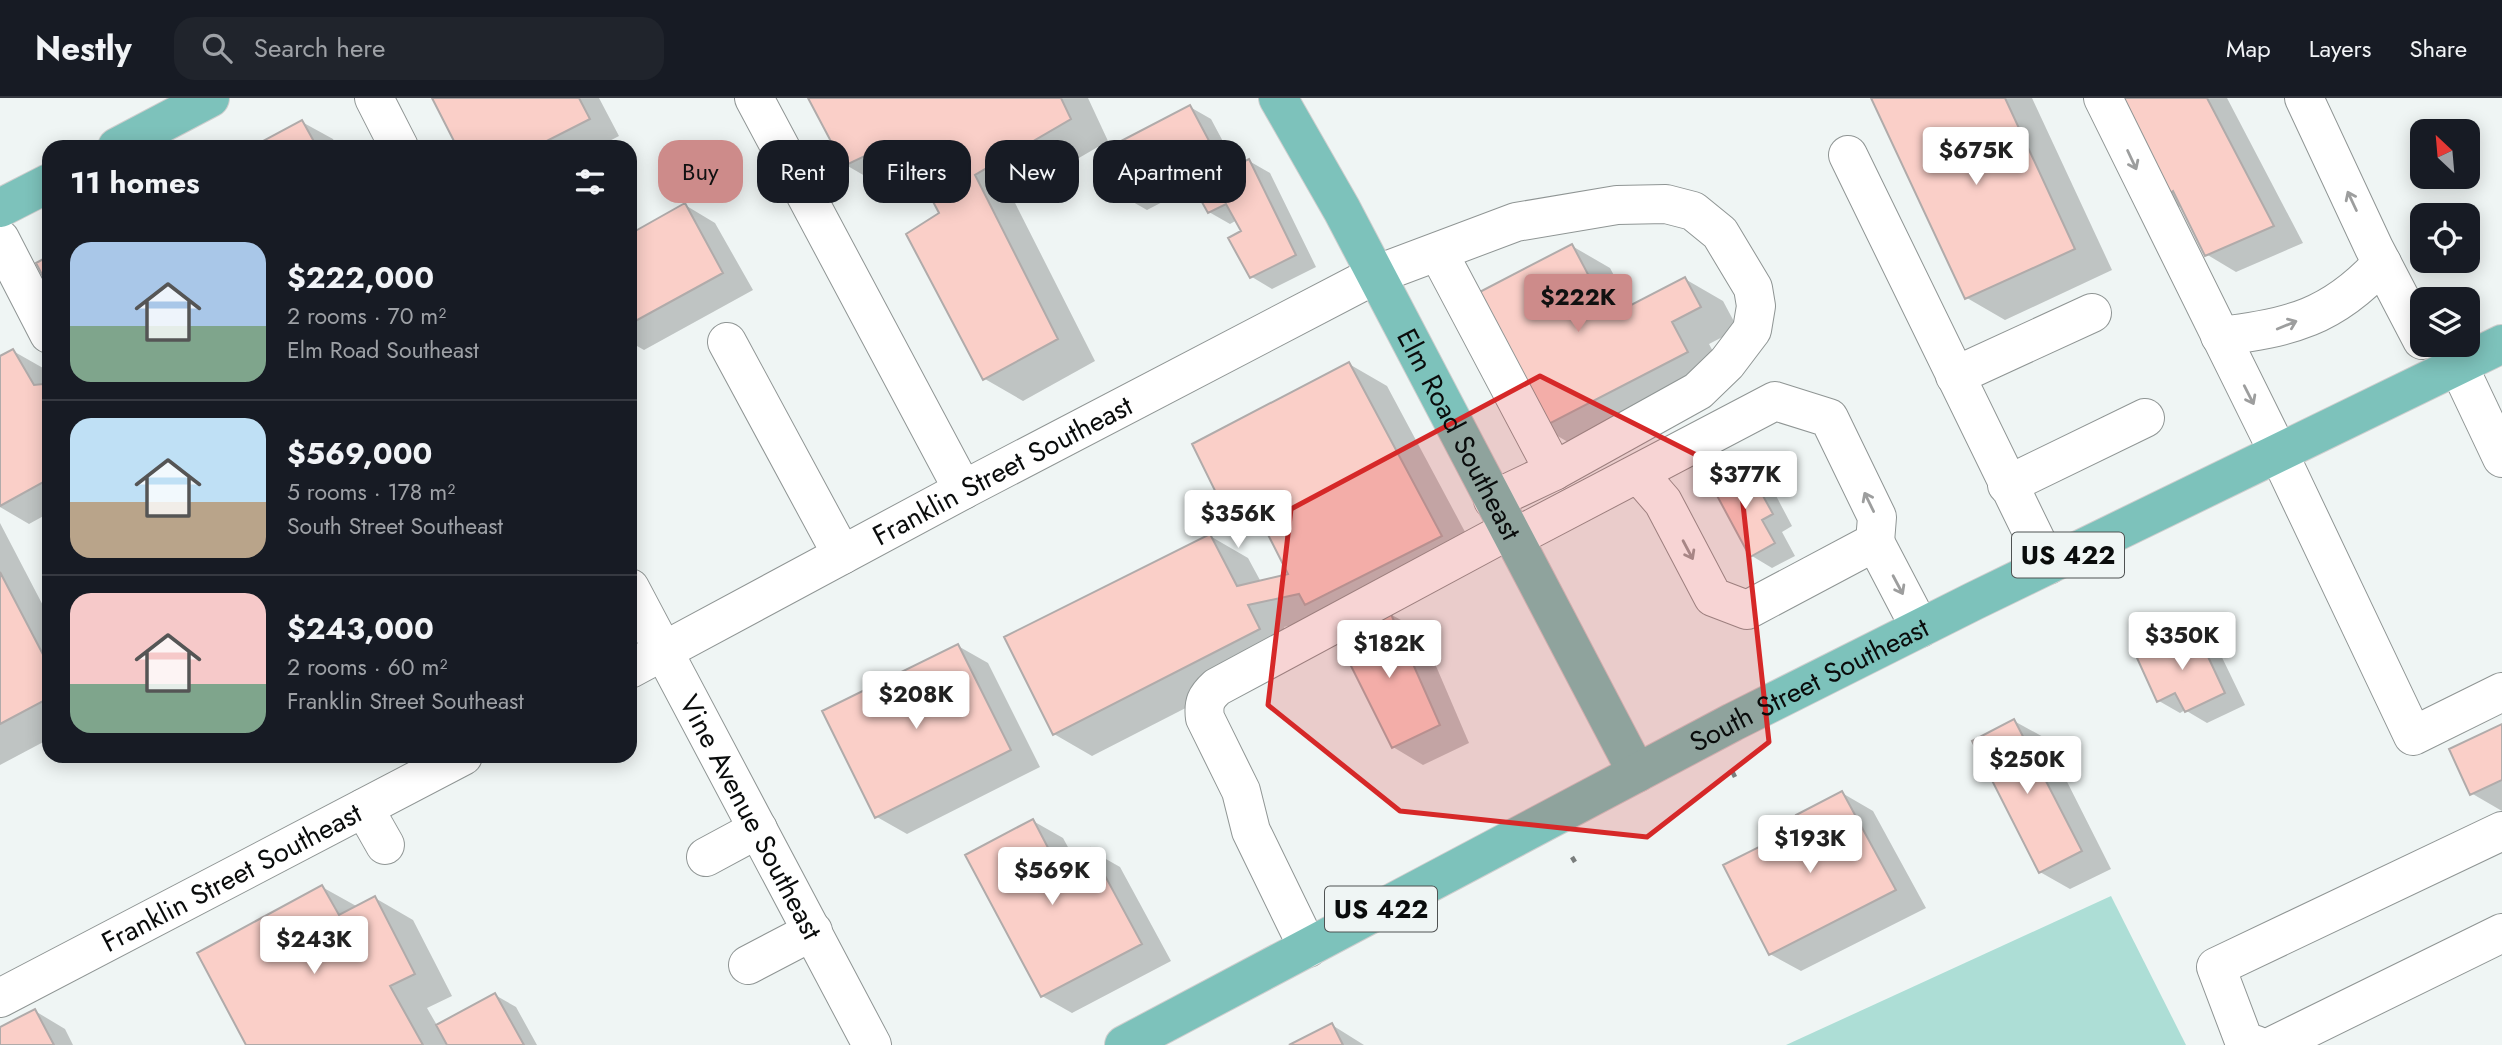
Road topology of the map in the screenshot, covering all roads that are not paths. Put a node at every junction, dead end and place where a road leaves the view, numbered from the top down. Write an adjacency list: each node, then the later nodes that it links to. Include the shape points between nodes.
1 (210, 98): 7 (main road)
2 (374, 98): 8 (street)
3 (754, 98): 30 (street)
4 (1278, 98): 15 (main road, Elm Road Southeast)
5 (2103, 98): 19 (street, one-way to 19)
6 (2304, 98): 14 (street, one-way to 6)
7 (130, 140)
8 (395, 140)
9 (1847, 155): 23 (street)
10 (42, 187): 11 (main road)
11 (0, 208)
12 (0, 239): 18 (street)
13 (1438, 252): 15 (street, Franklin Street Southeast); 27 (street); 27 (street, Franklin Street Southeast, via 1516,222 1617,205 1666,204 1693,211 1720,233 1753,288 1752,330 1698,391)
14 (2382, 262): 17 (street); 19 (street, one-way to 14, via 2276,330 2321,311 2357,290)
15 (1375, 275): 30 (street, Franklin Street Southeast); 31 (main road, Elm Road Southeast)
16 (2092, 313): 23 (street)
17 (2410, 317)
18 (42, 320)
19 (2220, 336): 25 (street, one-way to 25)
20 (727, 342): 33 (street)
21 (2502, 344): 22 (main road, South Street Southeast / US 422)
22 (2441, 361): 25 (main road, South Street Southeast / US 422); 26 (street)
23 (1955, 376): 29 (street)
24 (2145, 418): 29 (street)
25 (2279, 454): 34 (main road, South Street Southeast / US 422); 38 (street, via 2413,736)
26 (2502, 458)
27 (1554, 471): 31 (street, Franklin Street Southeast)
28 (1638, 473): 31 (street); 32 (street, one-way to 32, via 1663,502 1713,597 1747,610); 32 (street, one-way to 28, via 1877,517 1829,418 1775,401)
29 (2007, 485): 34 (street)
30 (963, 490): 33 (street, Franklin Street Southeast)
31 (1505, 523): 40 (main road, Elm Road Southeast); 48 (street, via 1208,695 1203,706 1205,718 1241,791 1251,831)
32 (1875, 542): 36 (street, one-way to 36)
33 (842, 555): 37 (street, Franklin Street Southeast)
34 (2048, 565): 36 (main road, South Street Southeast / US 422)
35 (637, 620): 37 (street, Vine Avenue Southeast)
36 (1920, 628): 40 (main road, South Street Southeast / US 422)
37 (646, 660): 42 (street, Vine Avenue Southeast)
38 (2502, 692)
39 (450, 763): 41 (street, Franklin Street Southeast)
40 (1637, 773): 48 (main road, South Street Southeast / US 422)
41 (364, 808): 44 (street); 50 (street, Franklin Street Southeast)
42 (758, 830): 45 (street); 46 (street, Vine Avenue Southeast)
43 (2502, 831): 53 (street, via 2216,967 2244,1041)
44 (385, 845)
45 (706, 857)
46 (813, 931): 49 (street); 51 (street, Vine Avenue Southeast)
47 (2502, 933): 54 (street)
48 (1308, 948): 52 (main road, South Street Southeast / US 422)
49 (748, 965)
50 (0, 998)
51 (872, 1045)
52 (1124, 1045)
53 (2256, 1045)
54 (2274, 1045)

